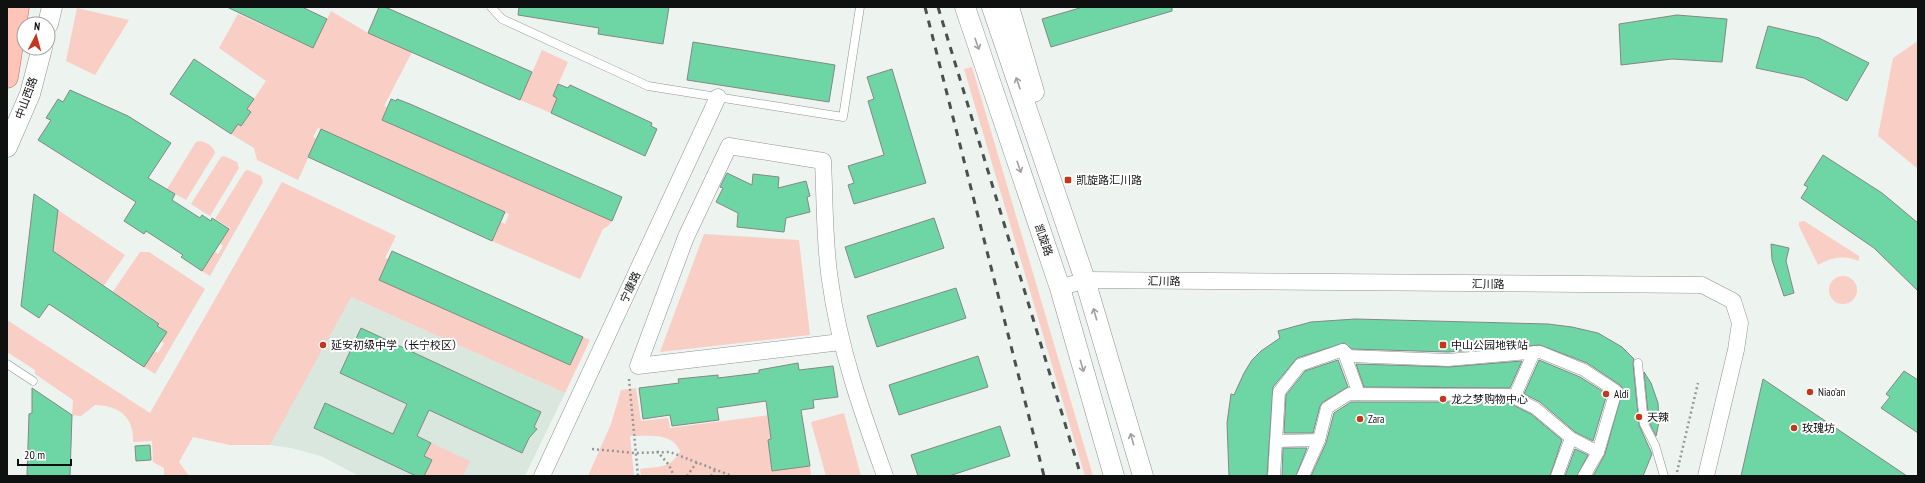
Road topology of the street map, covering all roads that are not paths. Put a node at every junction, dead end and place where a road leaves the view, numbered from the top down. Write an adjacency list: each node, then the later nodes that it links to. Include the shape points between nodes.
1 (18, 7): 8 (main road)
2 (491, 7): 9 (lane, via 502,19 648,86)
3 (860, 7): 9 (lane, via 843,117)
4 (965, 7): 13 (street, 凯旋路, one-way to 13)
5 (992, 7): 11 (street, one-way to 5)
6 (1009, 7): 11 (street, via 1061,180)
7 (40, 56): 10 (street, 中山西路, via 30,94)
8 (7, 77)
9 (718, 97): 26 (street, 宁康路)
10 (7, 147)
11 (1076, 252): 12 (street)
12 (1086, 280): 13 (street, 汇川路); 29 (street, one-way to 12); 35 (street, 汇川路, via 1702,285 1733,300 1740,323)
13 (1060, 288): 28 (street, 凯旋路, one-way to 28)
14 (841, 342): 14 (street, via 638,366 686,237 729,146 823,161 829,278); 27 (street, via 852,382)
15 (1343, 350): 16 (street, via 1350,356 1448,360); 20 (street); 24 (street, via 1300,365 1278,392)
16 (1534, 352): 21 (street); 25 (street, via 1540,352 1584,370 1616,391)
17 (1638, 363): 34 (lane, via 1644,424 1655,444)
18 (7, 364): 19 (lane)
19 (33, 381)
20 (1359, 394): 21 (street); 23 (street, via 1349,394 1327,408)
21 (1514, 398): 22 (street, via 1535,408)
22 (1571, 438): 25 (street); 32 (street)
23 (1319, 440): 24 (street); 31 (street)
24 (1276, 441): 30 (street)
25 (1598, 452): 33 (street)
26 (542, 476)
27 (885, 476)
28 (1114, 476)
29 (1143, 476)
30 (1274, 476)
31 (1303, 476)
32 (1557, 476)
33 (1584, 476)
34 (1664, 476)
35 (1706, 476)

